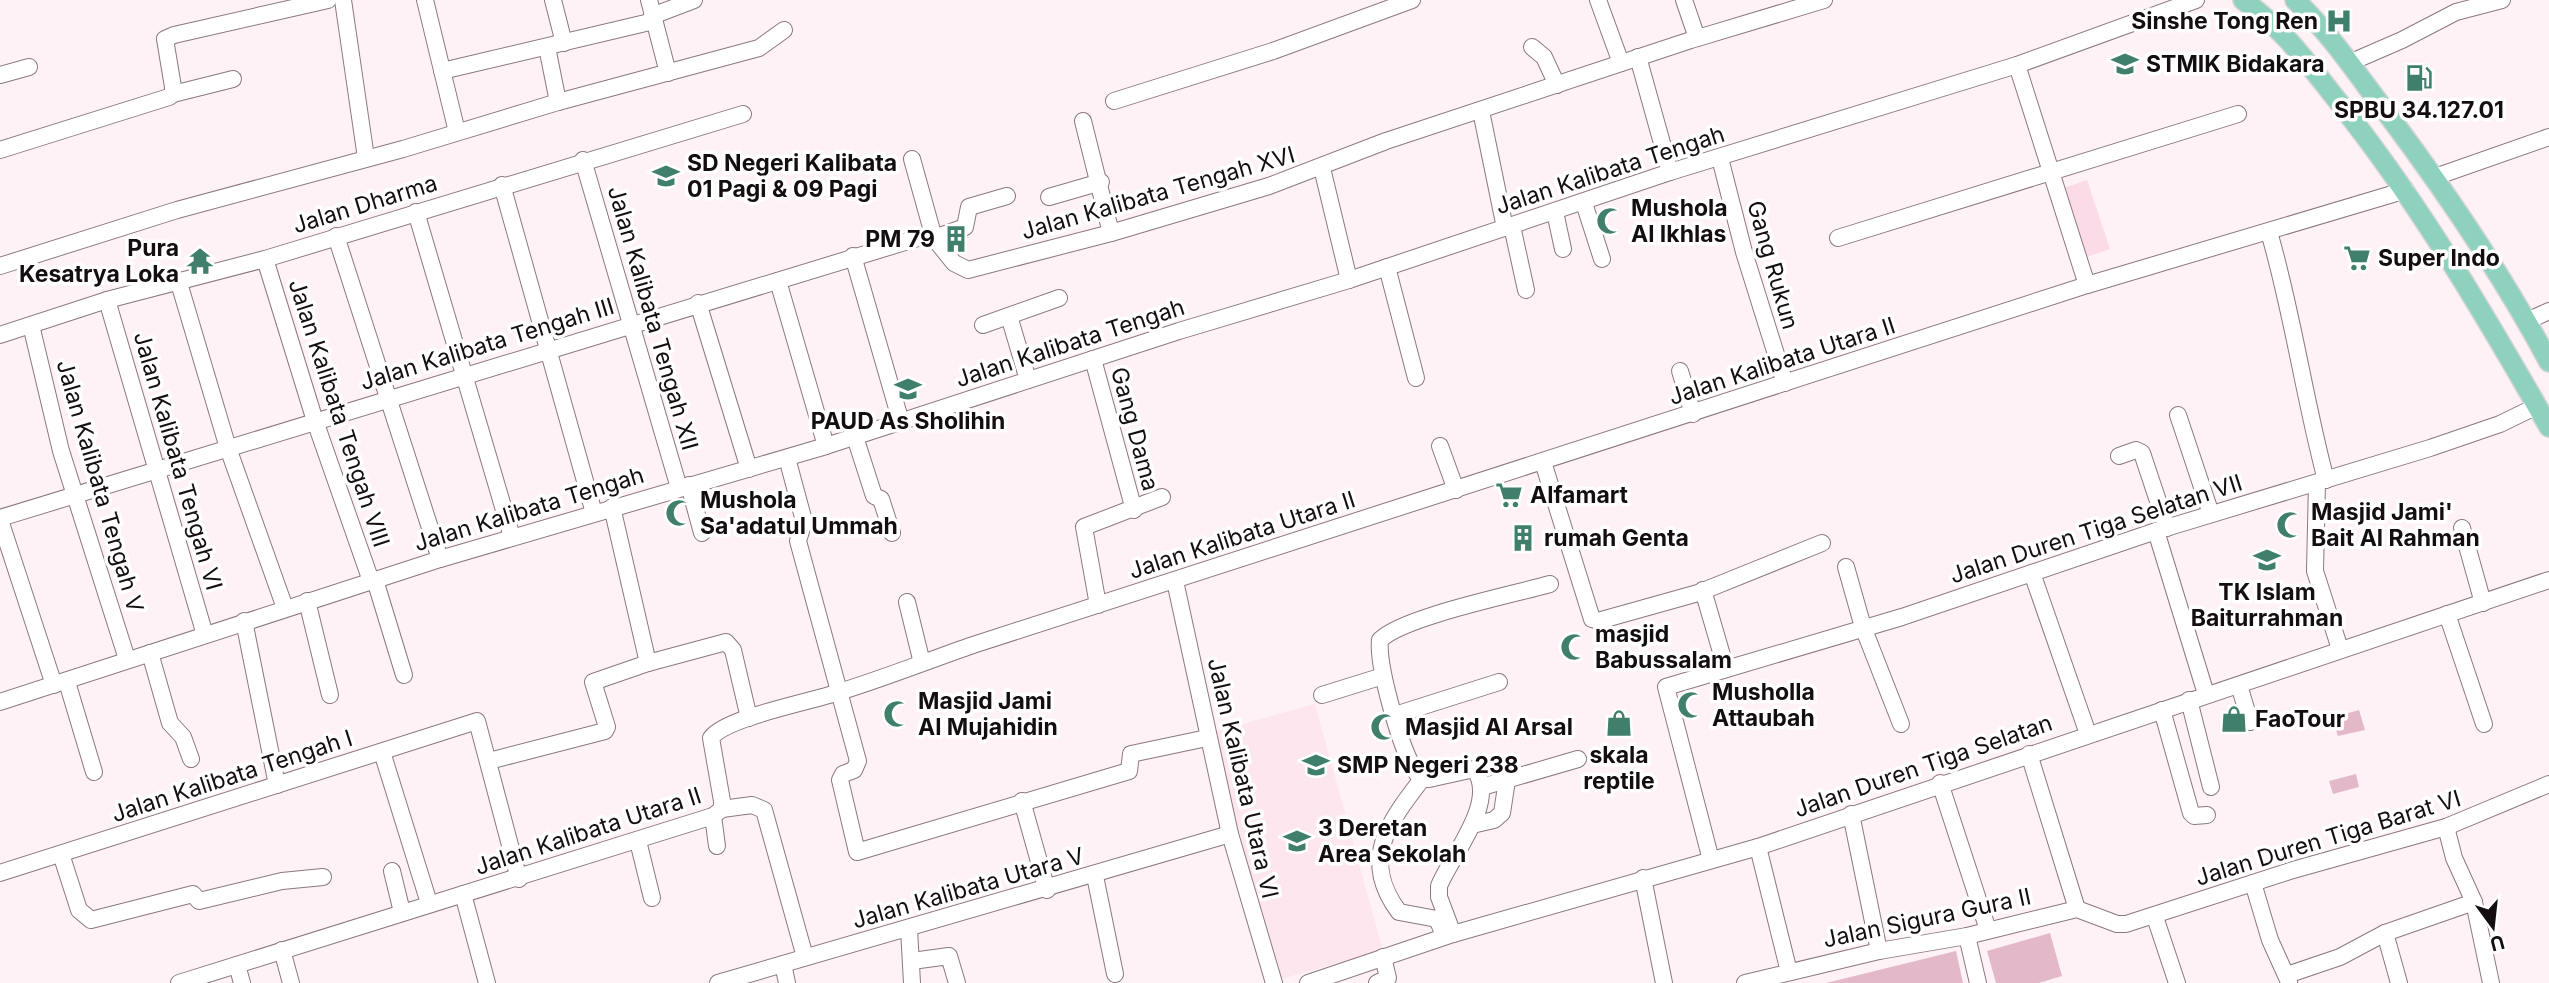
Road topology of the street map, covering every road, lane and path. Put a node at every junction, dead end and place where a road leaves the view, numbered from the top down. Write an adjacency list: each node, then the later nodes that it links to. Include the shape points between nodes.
1 (328, 0): 32 (street, via 164,40)
2 (343, 0): 42 (street)
3 (425, 0): 27 (street)
4 (553, 0): 19 (street)
5 (694, 0): 15 (street)
6 (1412, 0): 33 (street)
7 (1598, 0): 23 (street)
8 (1684, 0): 18 (street)
9 (1824, 0): 18 (street)
10 (2157, 0): 16 (street)
11 (2196, 0): 16 (street, Jalan Kalibata Tengah)
12 (2243, 0): 52 (main road, via 2279,27)
13 (2295, 0): 24 (main road)
14 (2502, 0): 24 (street, via 2456,12)
15 (652, 12): 19 (street); 28 (street)
16 (2151, 16): 25 (street, Jalan Kalibata Tengah)
17 (784, 30): 28 (street, via 759,48)
18 (1697, 38): 22 (street)
19 (564, 43): 20 (street)
20 (547, 47): 27 (street); 34 (street)
21 (1532, 47): 31 (street, via 1541,52)
22 (1638, 57): 23 (street); 48 (street)
23 (1620, 63): 31 (street)
24 (2349, 63): 49 (main road)
25 (2017, 65): 43 (street, Jalan Kalibata Tengah); 47 (street)
26 (29, 67): 29 (street)
27 (442, 71): 39 (street)
28 (668, 73): 34 (street)
29 (0, 75)
30 (233, 79): 32 (street)
31 (1557, 85): 35 (street)
32 (173, 94): 41 (street)
33 (1114, 101)
34 (558, 102): 39 (street)
35 (1481, 111): 46 (street, via 1386,141); 58 (street)
36 (743, 114): 45 (street, Jalan Dharma)
37 (2238, 114): 47 (street)
38 (1083, 121): 50 (street)
39 (457, 132): 42 (street)
40 (2549, 137): 49 (street)
41 (0, 150)
42 (366, 158): 68 (street, via 177,210)
43 (1720, 158): 48 (street, Jalan Kalibata Tengah); 92 (street, Gang Rukun)
44 (912, 159): 62 (street)
45 (583, 160): 51 (street, Jalan Dharma); 81 (street, Jalan Kalibata Tengah XII)
46 (1322, 168): 60 (street, Jalan Kalibata Tengah XVI); 70 (street, Jalan Kalibata Tengah XVI)
47 (2052, 171): 63 (street); 73 (street)
48 (1670, 172): 55 (street, Jalan Kalibata Tengah)
49 (2435, 177): 80 (main road)
50 (1101, 182): 54 (street); 60 (street)
51 (502, 185): 56 (street, Jalan Dharma); 85 (street)
52 (2406, 190): 59 (street, Jalan Kalibata Utara II); 94 (main road)
53 (1007, 196): 62 (street, Jalan Kalibata Tengah III, via 972,206 965,227)
54 (1049, 197)
55 (1584, 203): 57 (street, Jalan Kalibata Tengah); 67 (street)
56 (416, 212): 61 (street, Jalan Dharma); 89 (street)
57 (1555, 212): 58 (street, Jalan Kalibata Tengah); 64 (street)
58 (1509, 227): 69 (street, Jalan Kalibata Tengah); 74 (street)
59 (2269, 232): 73 (street, Jalan Kalibata Utara II); 109 (street, via 2287,298)
60 (1111, 233): 62 (street, Jalan Kalibata Tengah XVI, via 978,270 954,263)
61 (336, 236): 66 (street, Jalan Dharma); 93 (street)
62 (934, 238): 65 (street, Jalan Kalibata Tengah III, via 918,237)
63 (1838, 238)
64 (1563, 249)
65 (853, 256): 71 (street, Jalan Kalibata Tengah III); 98 (street)
66 (265, 259): 72 (street, Jalan Dharma); 97 (street, Jalan Kalibata Tengah VIII)
67 (1602, 259)
68 (0, 266)
69 (1387, 267): 70 (street, Jalan Kalibata Tengah); 90 (street)
70 (1349, 279): 86 (street, Jalan Kalibata Tengah)
71 (778, 281): 77 (street, Jalan Kalibata Tengah III); 101 (street)
72 (179, 283): 76 (street, Jalan Dharma); 103 (street)
73 (2087, 285): 92 (street, Jalan Kalibata Utara II)
74 (1526, 290)
75 (1059, 298): 79 (street)
76 (107, 300): 82 (street, Jalan Dharma); 107 (street, Jalan Kalibata Tengah VI)
77 (698, 303): 81 (street, Jalan Kalibata Tengah III); 108 (street)
78 (2549, 311): 80 (street)
79 (1009, 317): 83 (street); 91 (street)
80 (2527, 321): 87 (main road)
81 (631, 324): 85 (street, Jalan Kalibata Tengah III); 110 (street, Jalan Kalibata Tengah XII)
82 (31, 325): 84 (street, Jalan Dharma); 112 (street, Jalan Kalibata Tengah V)
83 (983, 325)
84 (0, 335)
85 (548, 350): 89 (street, Jalan Kalibata Tengah III); 116 (street)
86 (1093, 359): 91 (street, Jalan Kalibata Tengah); 115 (street, Gang Dama)
87 (2549, 362)
88 (1680, 371): 95 (street)
89 (464, 375): 93 (street, Jalan Kalibata Tengah III); 123 (street)
90 (1416, 378)
91 (1028, 380): 98 (street, Jalan Kalibata Tengah)
92 (1785, 383): 95 (street, Jalan Kalibata Utara II)
93 (391, 398): 97 (street, Jalan Kalibata Tengah III); 125 (street)
94 (2537, 406): 99 (main road); 109 (street, Jalan Duren Tiga Selatan VII, via 2477,432)
95 (1693, 414): 106 (street, Jalan Kalibata Utara II)
96 (2178, 415): 117 (street)
97 (314, 421): 103 (street, Jalan Kalibata Tengah III); 128 (street, Jalan Kalibata Tengah VIII)
98 (901, 422): 100 (street, Jalan Kalibata Tengah)
99 (2549, 427)
100 (855, 437): 101 (street, Jalan Kalibata Tengah); 122 (street)
101 (826, 446): 105 (street, Jalan Kalibata Tengah)
102 (1440, 446): 111 (street)
103 (229, 448): 107 (street, Jalan Kalibata Tengah III); 137 (street)
104 (2119, 456): 120 (street, via 2136,450 2142,453)
105 (787, 458): 108 (street, Jalan Kalibata Tengah); 153 (street, via 804,521 798,541)
106 (1543, 463): 111 (street, Jalan Kalibata Utara II); 132 (street, via 1592,619)
107 (157, 469): 112 (street, Jalan Kalibata Tengah III); 141 (street, Jalan Kalibata Tengah VI)
108 (749, 469): 110 (street, Jalan Kalibata Tengah)
109 (2322, 481): 117 (street, Jalan Duren Tiga Selatan VII); 142 (street, via 2315,571)
110 (684, 487): 114 (street, Jalan Kalibata Tengah); 121 (street, Jalan Kalibata Tengah XII)
111 (1456, 490): 130 (street, Jalan Kalibata Utara II)
112 (75, 495): 118 (street, Jalan Kalibata Tengah III); 144 (street, Jalan Kalibata Tengah V)
113 (1161, 497): 115 (street)
114 (612, 507): 116 (street, Jalan Kalibata Tengah); 145 (street)
115 (1134, 510): 136 (street, via 1084,527)
116 (594, 513): 123 (street, Jalan Kalibata Tengah)
117 (2211, 514): 120 (street, Jalan Duren Tiga Selatan VII)
118 (0, 519): 151 (street)
119 (2462, 528): 135 (street)
120 (2161, 530): 127 (street, Jalan Duren Tiga Selatan VII); 154 (street)
121 (702, 533)
122 (892, 533)
123 (512, 537): 125 (street, Jalan Kalibata Tengah)
124 (1822, 543): 132 (street)
125 (440, 559): 128 (street, Jalan Kalibata Tengah)
126 (1846, 568): 140 (street)
127 (2032, 573): 140 (street, Jalan Duren Tiga Selatan VII); 165 (street)
128 (373, 580): 133 (street, Jalan Kalibata Tengah); 148 (street, Jalan Kalibata Tengah VIII)
129 (2549, 580): 135 (street, Jalan Duren Tiga Selatan)
130 (1175, 581): 136 (street, Jalan Kalibata Utara II); 166 (street, Jalan Kalibata Utara VI)
131 (1550, 584): 149 (street, via 1385,635 1379,649)
132 (1703, 590): 147 (street)
133 (307, 601): 137 (street, Jalan Kalibata Tengah); 155 (street)
134 (907, 602): 146 (street)
135 (2483, 603): 138 (street, Jalan Duren Tiga Selatan)
136 (1098, 605): 146 (street, Jalan Kalibata Utara II)
137 (285, 608): 139 (street, Jalan Kalibata Tengah)
138 (2448, 614): 142 (street, Jalan Duren Tiga Selatan); 164 (street)
139 (244, 621): 141 (street, Jalan Kalibata Tengah); 177 (street)
140 (1863, 627): 147 (street, Jalan Duren Tiga Selatan VII); 163 (street)
141 (205, 635): 143 (street, Jalan Kalibata Tengah)
142 (2340, 649): 152 (street, Jalan Duren Tiga Selatan)
143 (150, 653): 144 (street, Jalan Kalibata Tengah); 170 (street, via 170,723 183,737)
144 (127, 659): 151 (street, Jalan Kalibata Tengah)
145 (648, 663): 161 (street, via 726,642 733,650); 171 (street, via 593,682 605,731)
146 (922, 663): 153 (street, Jalan Kalibata Utara II)
147 (1726, 668): 191 (street, Jalan Duren Tiga Selatan VII, via 1666,687)
148 (404, 675)
149 (1383, 677): 156 (street); 160 (street)
150 (1499, 681): 160 (street)
151 (60, 683): 158 (street, Jalan Kalibata Tengah); 172 (street)
152 (2239, 685): 154 (street, Jalan Duren Tiga Selatan); 162 (street)
153 (838, 693): 161 (street, Jalan Kalibata Utara II); 180 (street, via 858,761 840,780 857,852)
154 (2206, 694): 157 (street, Jalan Duren Tiga Selatan)
155 (330, 695)
156 (1322, 695)
157 (2189, 700): 159 (street, Jalan Duren Tiga Selatan); 179 (street)
158 (0, 702)
159 (2162, 710): 165 (street, Jalan Duren Tiga Selatan); 183 (street, via 2191,813)
160 (1395, 715): 173 (street, via 1406,753)
161 (749, 718): 181 (street, Jalan Kalibata Utara II, via 720,729 711,738)
162 (2250, 722)
163 (1901, 724)
164 (2484, 724)
165 (2088, 734): 168 (street, Jalan Duren Tiga Selatan)
166 (1207, 738): 180 (street, via 1131,754 1129,771); 186 (street, Jalan Kalibata Utara VI)
167 (382, 752): 171 (street, Jalan Kalibata Tengah I, via 477,721); 177 (street, Jalan Kalibata Tengah I); 203 (street)
168 (2029, 754): 175 (street, Jalan Duren Tiga Selatan); 204 (street)
169 (1578, 758): 174 (street)
170 (191, 760)
171 (489, 761): 197 (street)
172 (94, 772)
173 (1422, 779): 178 (street, via 1474,769); 208 (street, via 1390,823 1379,864 1387,896 1399,912)
174 (1507, 780): 178 (street); 184 (street, via 1502,813 1494,820)
175 (1940, 783): 182 (street, Jalan Duren Tiga Selatan); 210 (street)
176 (2549, 784): 185 (street, Jalan Duren Tiga Barat VI)
177 (277, 785): 190 (street, Jalan Kalibata Tengah I)
178 (1482, 787): 184 (street)
179 (2211, 787)
180 (1022, 801): 199 (street)
181 (718, 812): 187 (street, Jalan Kalibata Utara II); 188 (street); 216 (street, via 752,805 764,810)
182 (1850, 814): 189 (street, Jalan Duren Tiga Selatan); 215 (street)
183 (2207, 815)
184 (1472, 825): 206 (street, via 1439,886)
185 (2446, 827): 198 (street, Jalan Duren Tiga Barat VI); 202 (street)
186 (1230, 835): 194 (street, Jalan Kalibata Utara V); 232 (street, Jalan Kalibata Utara VI)
187 (638, 841): 197 (street, Jalan Kalibata Utara II); 201 (street)
188 (716, 846)
189 (1758, 847): 191 (street, Jalan Duren Tiga Selatan); 221 (street)
190 (61, 854): 193 (street, Jalan Kalibata Tengah I); 195 (street, via 79,910 91,920 193,894 199,901 282,881)
191 (1712, 860): 196 (street, Jalan Duren Tiga Selatan)
192 (392, 871): 205 (street)
193 (0, 873)
194 (1095, 876): 199 (street, Jalan Kalibata Utara V); 222 (street)
195 (323, 877)
196 (1643, 878): 212 (street, Jalan Duren Tiga Selatan); 235 (street)
197 (519, 879): 200 (street, Jalan Kalibata Utara II)
198 (2253, 883): 207 (street, Jalan Duren Tiga Barat VI); 223 (street, via 2270,940)
199 (1047, 890): 209 (street, Jalan Kalibata Utara V)
200 (463, 894): 203 (street, Jalan Kalibata Utara II); 227 (street)
201 (652, 898)
202 (2474, 902): 211 (street); 240 (street)
203 (429, 903): 205 (street, Jalan Kalibata Utara II)
204 (2077, 909): 207 (street, Jalan Duren Tiga Barat VI, via 2117,924); 210 (street, Jalan Sigura Gura II)
205 (402, 912): 214 (street, Jalan Kalibata Utara II)
206 (1444, 912): 208 (street); 212 (street)
207 (2155, 917): 238 (street)
208 (1428, 918): 212 (street, via 1437,919)
209 (909, 929): 216 (street, Jalan Kalibata Utara V); 218 (street)
210 (1988, 930): 213 (street, Jalan Sigura Gura II)
211 (2385, 933): 223 (street); 239 (street)
212 (1449, 936): 217 (street, Jalan Duren Tiga Selatan)
213 (1967, 936): 215 (street, Jalan Sigura Gura II); 237 (street)
214 (282, 950): 220 (street, Jalan Kalibata Utara II); 226 (street)
215 (1879, 951): 221 (street, Jalan Sigura Gura II)
216 (805, 957): 219 (street, Jalan Kalibata Utara V)
217 (1383, 957): 233 (street, Jalan Duren Tiga Selatan); 234 (street, via 1388,978)
218 (912, 961): 230 (street); 231 (street, via 950,956)
219 (783, 964): 228 (street, Jalan Kalibata Utara V); 229 (street)
220 (237, 965): 224 (street, Jalan Kalibata Utara II); 225 (street)
221 (1789, 971): 236 (street, Jalan Sigura Gura II)
222 (1115, 974)
223 (2288, 979)
224 (179, 983)
225 (243, 983)
226 (292, 983)
227 (487, 983)
228 (718, 983)
229 (787, 983)
230 (912, 983)
231 (957, 983)
232 (1274, 983)
233 (1308, 983)
234 (1377, 983)
235 (1664, 983)
236 (1745, 983)
237 (1978, 983)
238 (2177, 983)
239 (2399, 983)
240 (2491, 983)

